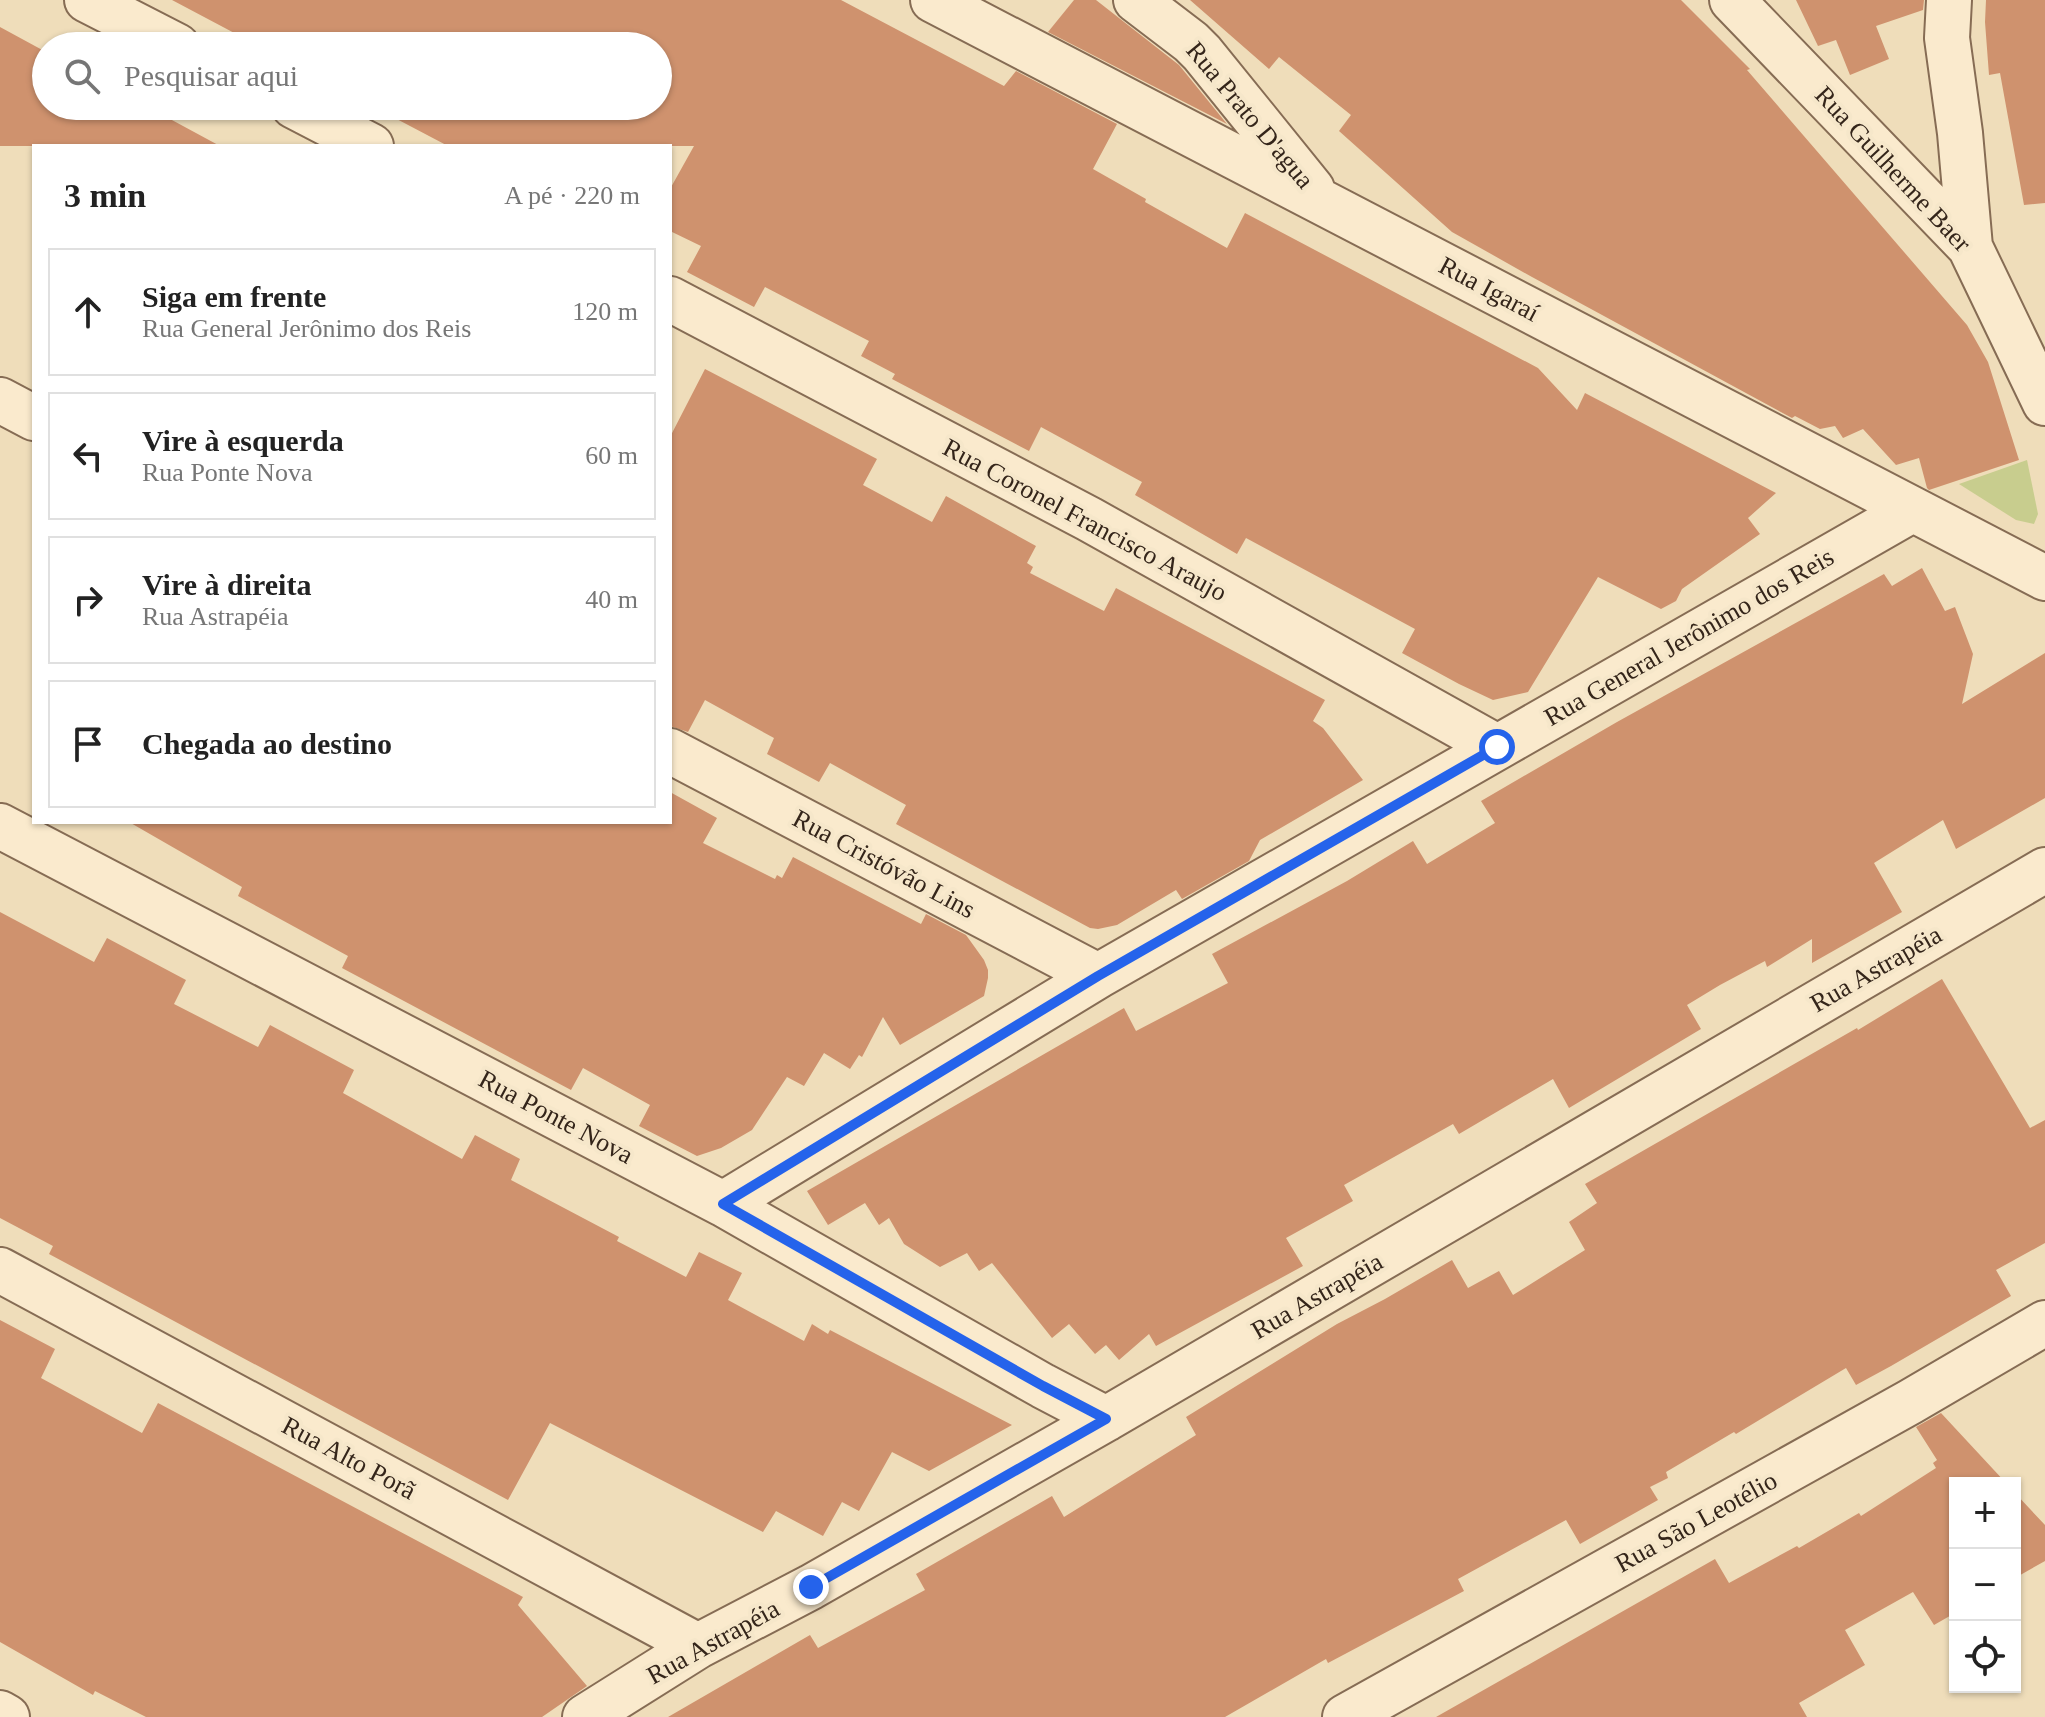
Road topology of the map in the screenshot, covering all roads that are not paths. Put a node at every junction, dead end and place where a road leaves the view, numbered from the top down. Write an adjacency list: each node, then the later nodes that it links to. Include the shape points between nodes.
1 (87, 0): 6 (street)
2 (933, 0): 9 (street, Rua Igaraí)
3 (1136, 0): 9 (street, Rua Prato D'agua, via 1202,53)
4 (1732, 0): 10 (street, Rua Guilherme Baer)
5 (1949, 0): 10 (street, via 1947,38)
6 (150, 32)
7 (321, 120): 8 (street)
8 (367, 144)
9 (1324, 203): 15 (street, Rua Igaraí)
10 (1970, 247): 13 (street, Rua Guilherme Baer)
11 (672, 300): 17 (street, Rua Coronel Francisco Araujo, via 1089,519)
12 (0, 400): 14 (street)
13 (2045, 403)
14 (32, 417)
15 (1912, 510): 16 (street, Rua Igaraí); 17 (street, Rua General Jerônimo dos Reis)
16 (2042, 569)
17 (1497, 747): 21 (street, Rua General Jerônimo dos Reis)
18 (672, 752): 21 (street, Rua Cristóvão Lins)
19 (0, 826): 22 (street, Rua Ponte Nova)
20 (2045, 870): 25 (street, Rua Astrapéia)
21 (1098, 976): 22 (street, Rua General Jerônimo dos Reis)
22 (723, 1204): 25 (street, Rua Ponte Nova)
23 (0, 1270): 26 (street, Rua Alto Porã)
24 (2045, 1323): 30 (street, Rua São Leotélio)
25 (1106, 1419): 26 (street, Rua Astrapéia)
26 (698, 1646): 29 (street, Rua Astrapéia)
27 (0, 1713): 28 (street)
28 (7, 1717)
29 (585, 1717)
30 (1345, 1717)

